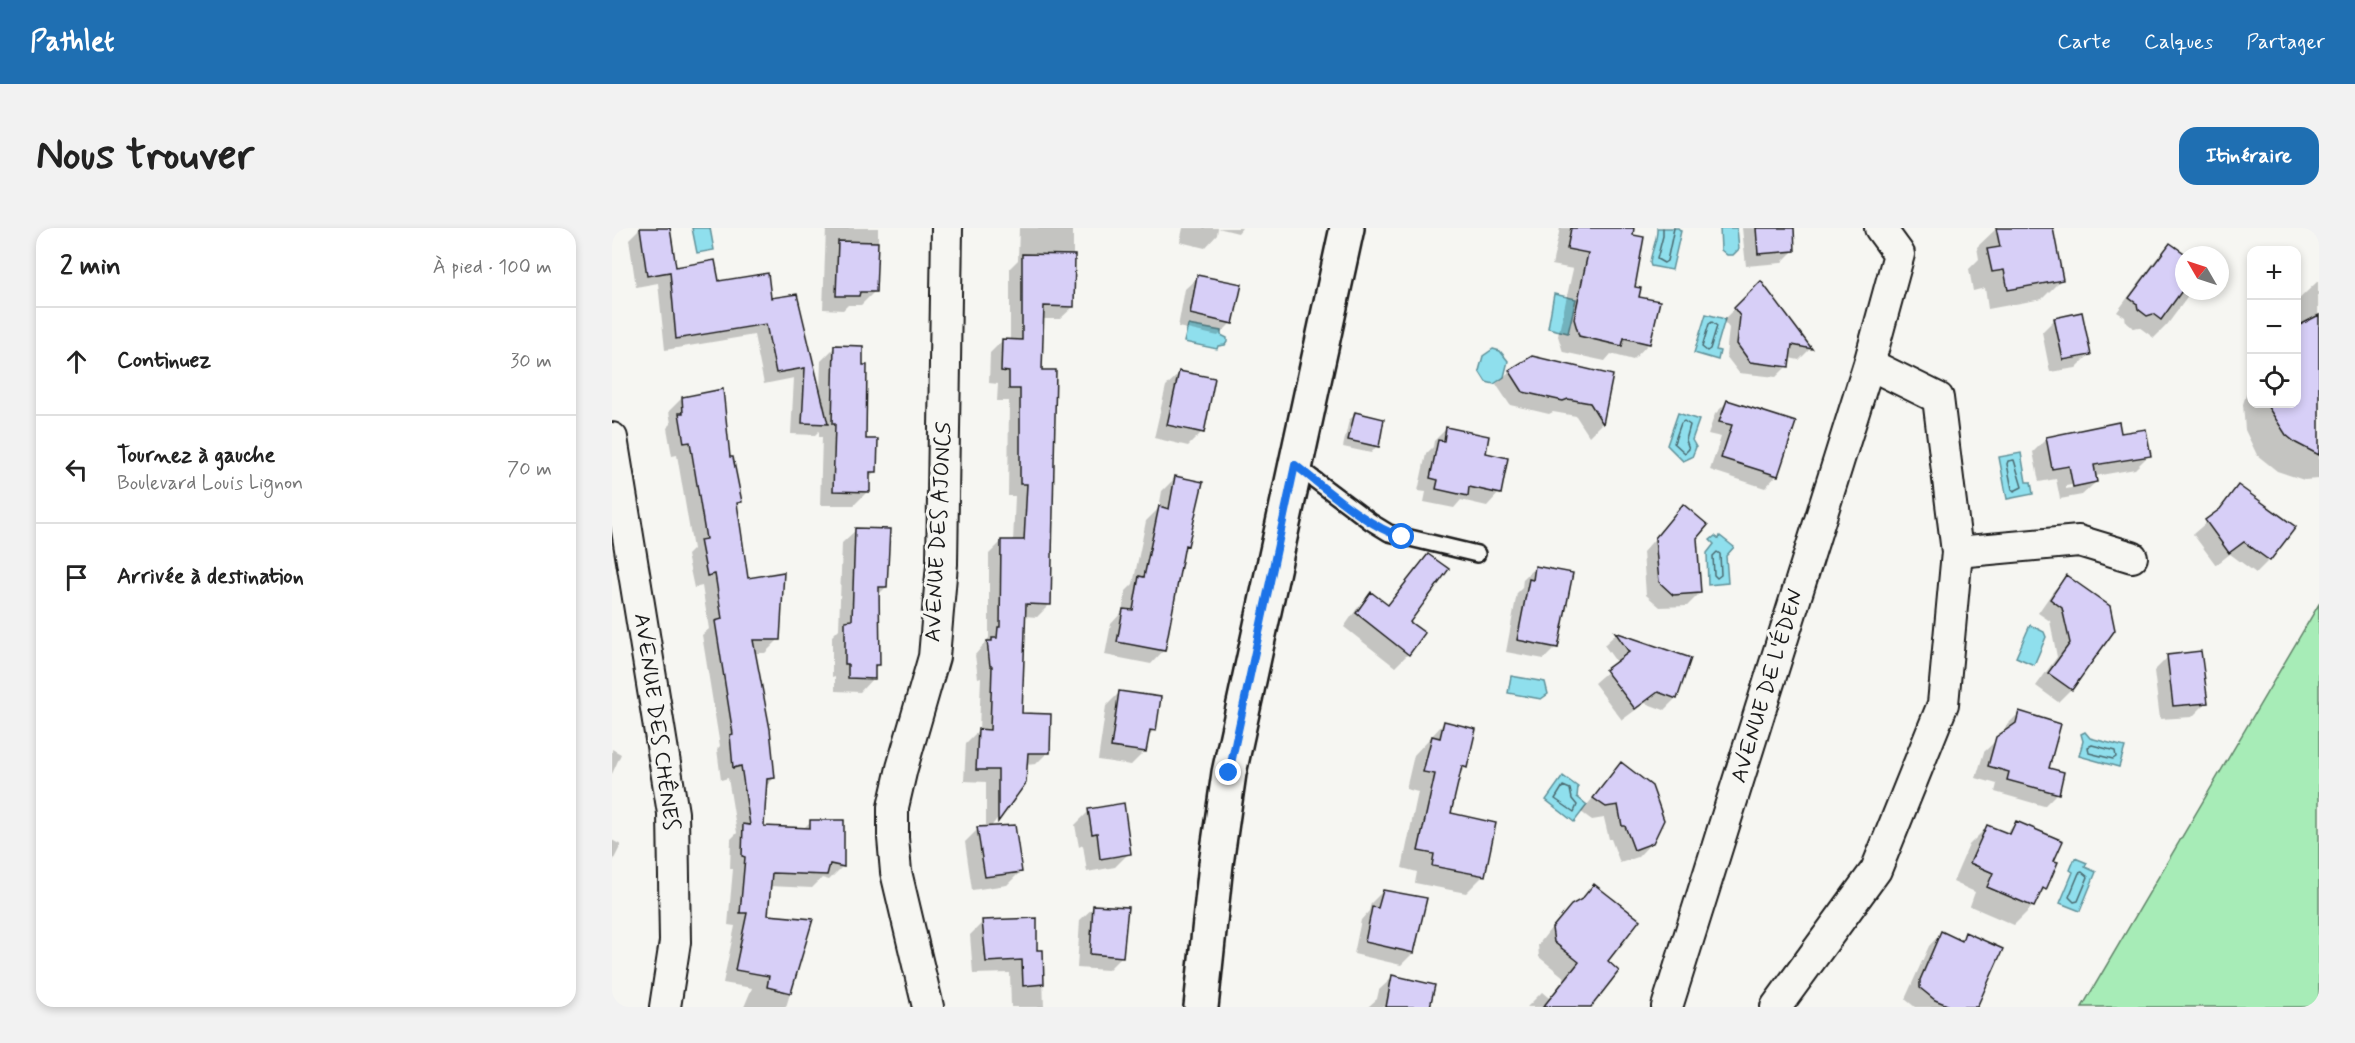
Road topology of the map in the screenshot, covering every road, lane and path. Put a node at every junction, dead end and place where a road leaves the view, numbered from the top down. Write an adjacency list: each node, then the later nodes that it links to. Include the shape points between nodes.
1 (947, 228): 12 (street, AVENUE DES AJONCS, via 942,564 933,657 893,807 896,872)
2 (1347, 228): 6 (main road)
3 (1880, 228): 4 (street, AVENUE DE L'ÉDEN, via 1899,254)
4 (1869, 364): 8 (street, via 1938,398); 14 (street, AVENUE DE L'ÉDEN)
5 (612, 438): 7 (street, AVENUE DES CHÊNES)
6 (1295, 465): 9 (lane, via 1389,533); 13 (main road, via 1229,773)
7 (619, 533): 11 (street, AVENUE DES CHÊNES, via 673,813 675,942)
8 (1957, 552): 10 (street, via 2079,541); 15 (street, via 1943,704 1876,870)
9 (1478, 555)
10 (2132, 557)
11 (665, 1007)
12 (928, 1007)
13 (1201, 1007)
14 (1667, 1007)
15 (1776, 1007)

